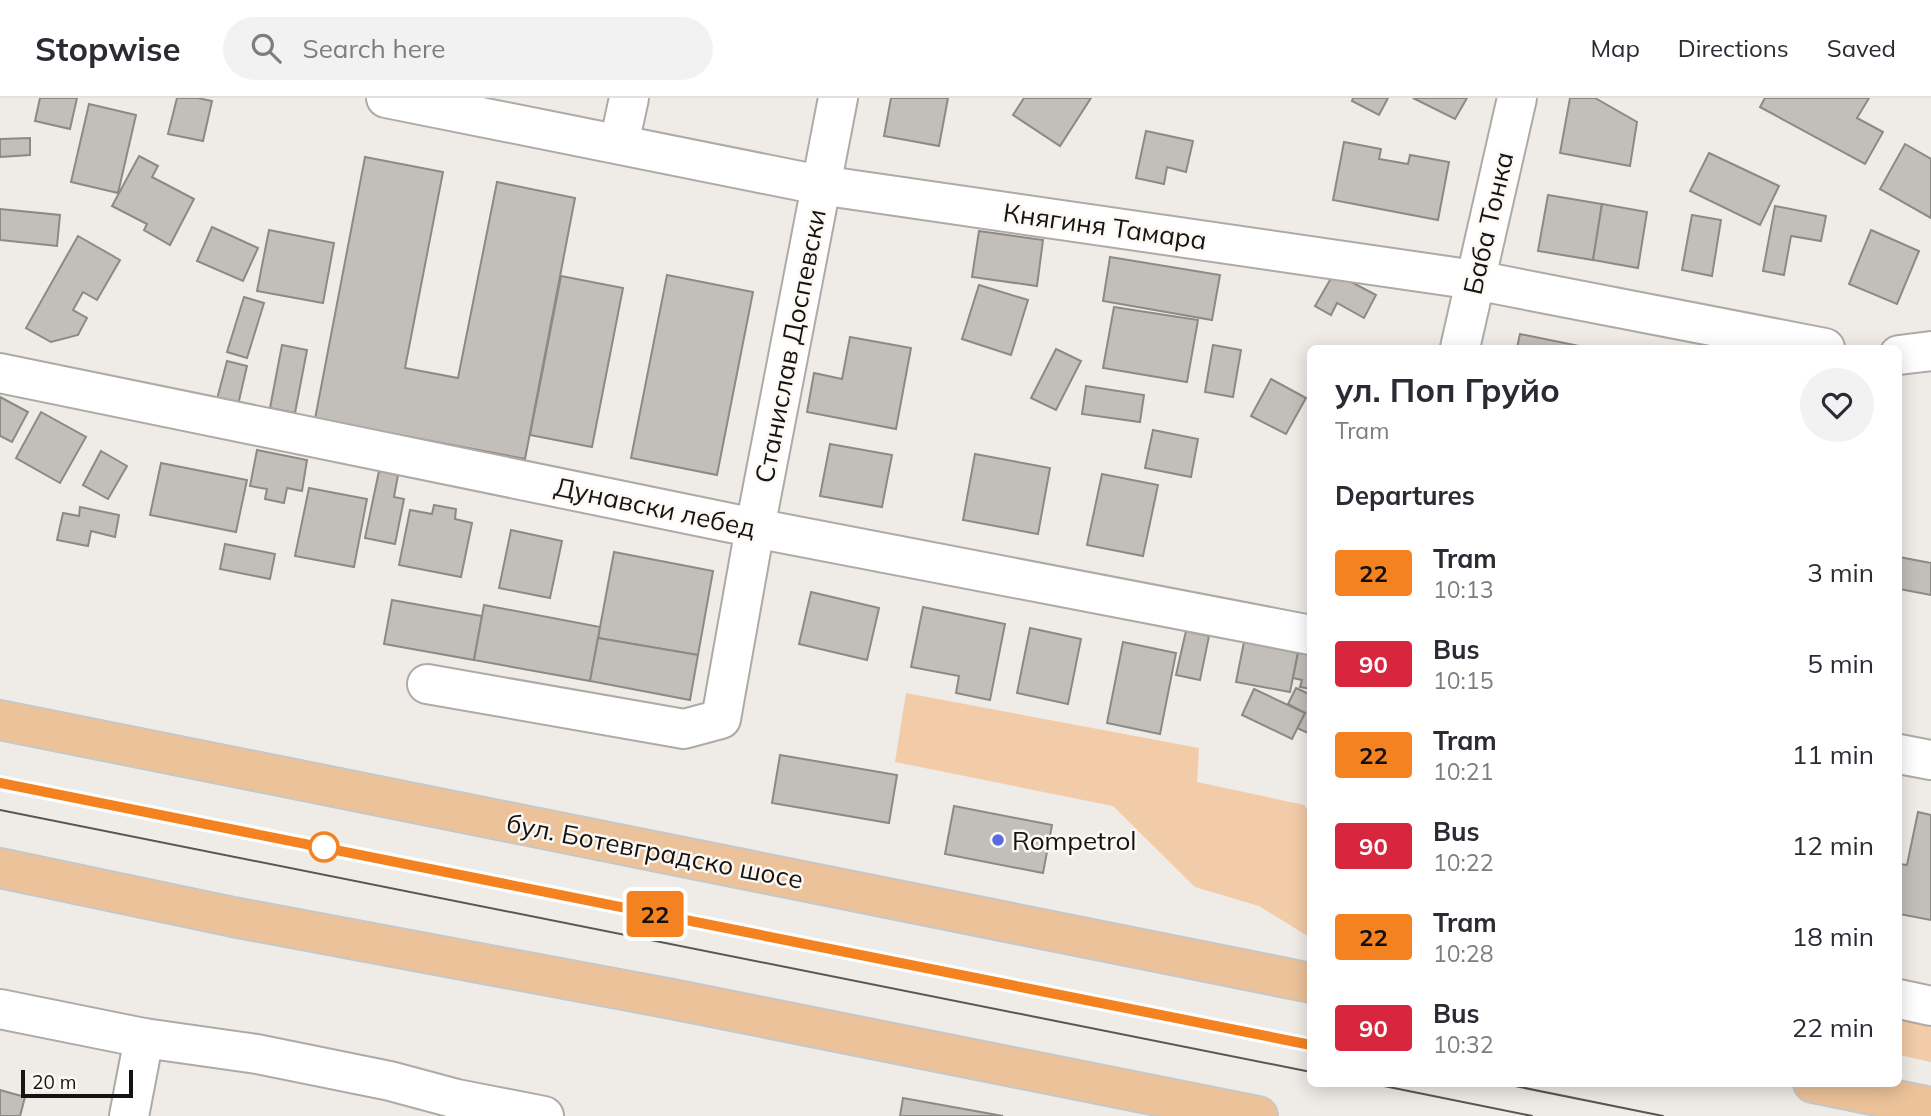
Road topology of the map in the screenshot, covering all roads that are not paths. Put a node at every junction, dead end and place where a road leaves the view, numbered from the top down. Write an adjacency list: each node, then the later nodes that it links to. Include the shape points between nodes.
1 (387, 98): 5 (street, Княгиня Тамара)
2 (629, 98): 5 (street)
3 (838, 98): 6 (street, Станислав Доспевски)
4 (1517, 98): 7 (street, Баба Тонка)
5 (620, 145): 6 (street, Княгиня Тамара)
6 (820, 185): 7 (street, Княгиня Тамара); 13 (street, Станислав Доспевски)
7 (1475, 280): 8 (street, Баба Тонка); 9 (street, Княгиня Тамара)
8 (1461, 345)
9 (1810, 345)
10 (1931, 351): 11 (street)
11 (1902, 355)
12 (0, 373): 13 (street, Дунавски лебед)
13 (755, 528): 14 (street, Дунавски лебед); 15 (street, Станислав Доспевски, via 722,719 684,729)
14 (1307, 634)
15 (427, 684)
16 (0, 720): 20 (main road, бул. Ботевградско шосе)
17 (1902, 755): 18 (street)
18 (1931, 760)
19 (0, 868): 29 (main road)
20 (1307, 982)
21 (1902, 1000): 22 (street)
22 (1931, 1006)
23 (0, 1009): 24 (street)
24 (144, 1038): 27 (street); 28 (street, via 257,1054)
25 (1833, 1087): 26 (main road)
26 (1931, 1107)
27 (129, 1116)
28 (544, 1116)
29 (1258, 1116)

